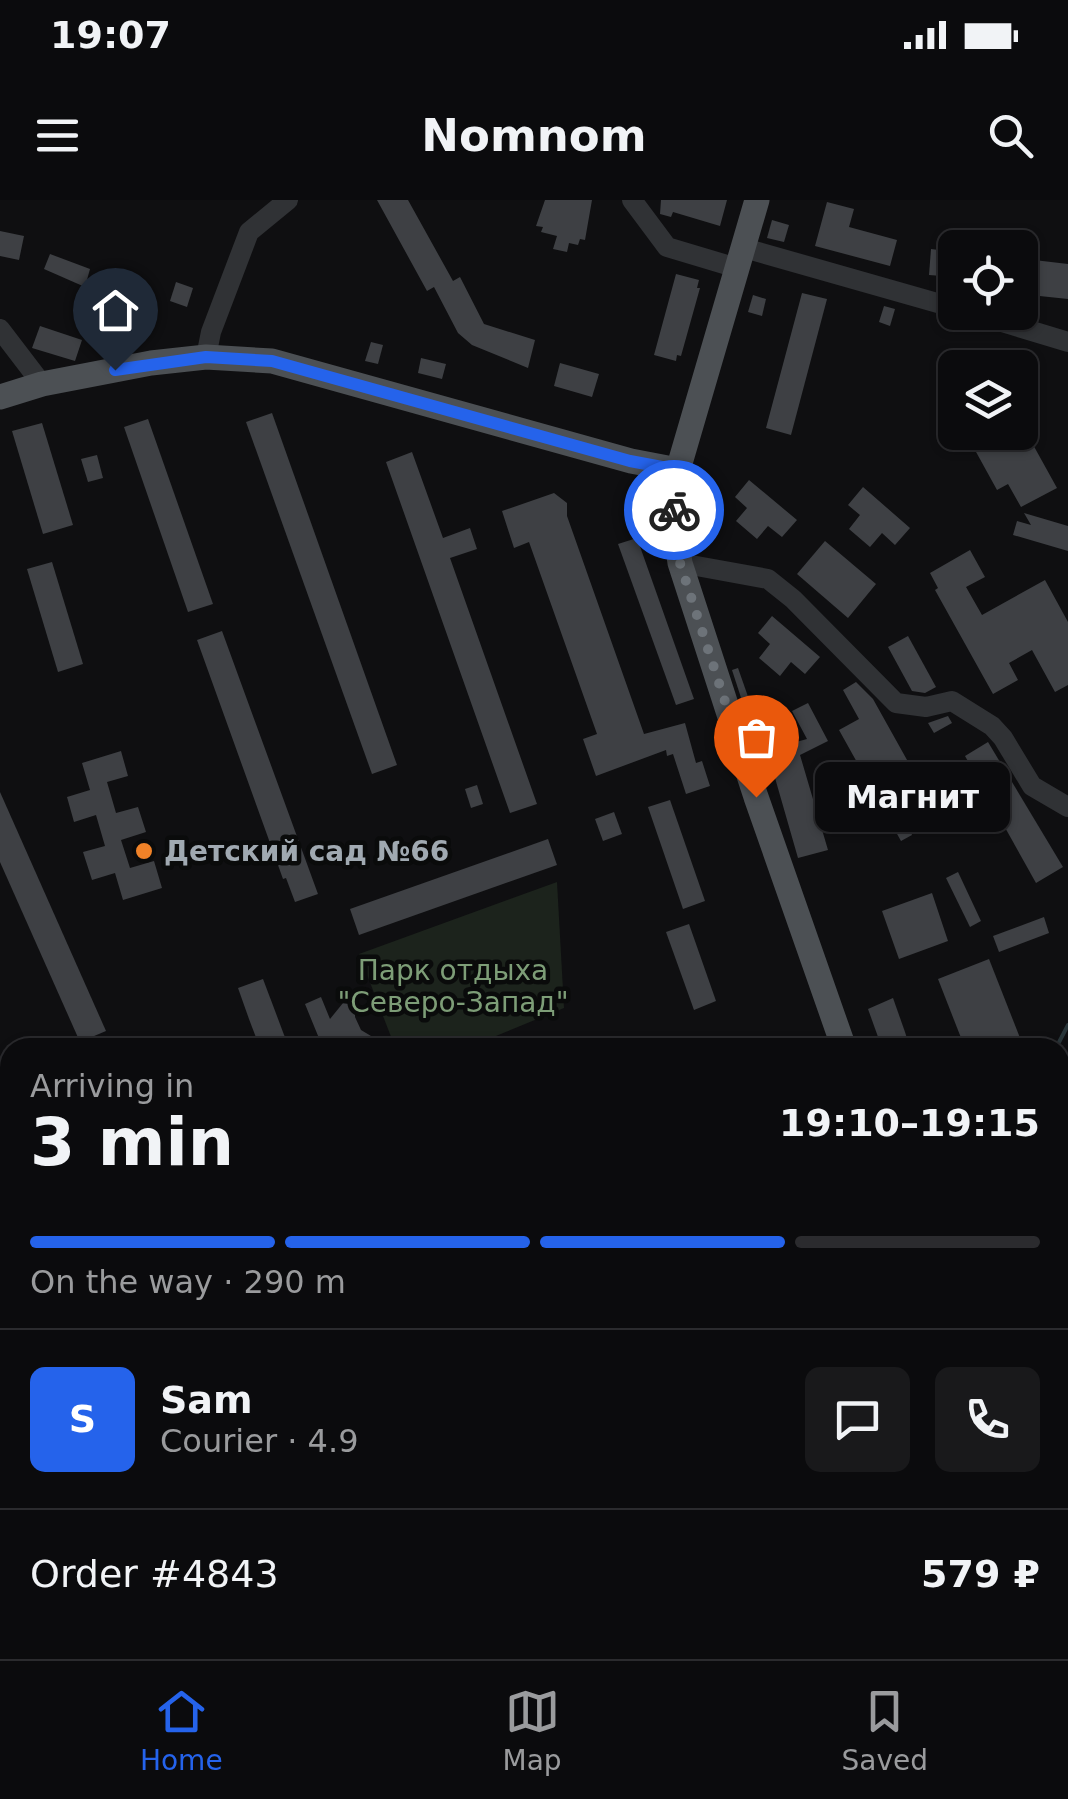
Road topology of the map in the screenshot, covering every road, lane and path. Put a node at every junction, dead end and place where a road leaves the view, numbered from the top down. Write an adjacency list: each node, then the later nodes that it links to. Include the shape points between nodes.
1 (288, 200): 9 (street, via 249,232)
2 (632, 200): 4 (street, via 667,247)
3 (758, 200): 4 (main road)
4 (741, 258): 5 (street); 12 (main road)
5 (938, 304)
6 (0, 329): 10 (street)
7 (1028, 330): 8 (street)
8 (1068, 342)
9 (206, 357): 10 (main road); 12 (main road, via 272,361)
10 (42, 384): 11 (main road)
11 (0, 397)
12 (678, 470): 13 (main road, via 673,513)
13 (680, 563): 14 (street, via 768,579 896,703 952,701 992,726 1032,786); 15 (main road)
14 (1068, 807)
15 (840, 1038)

